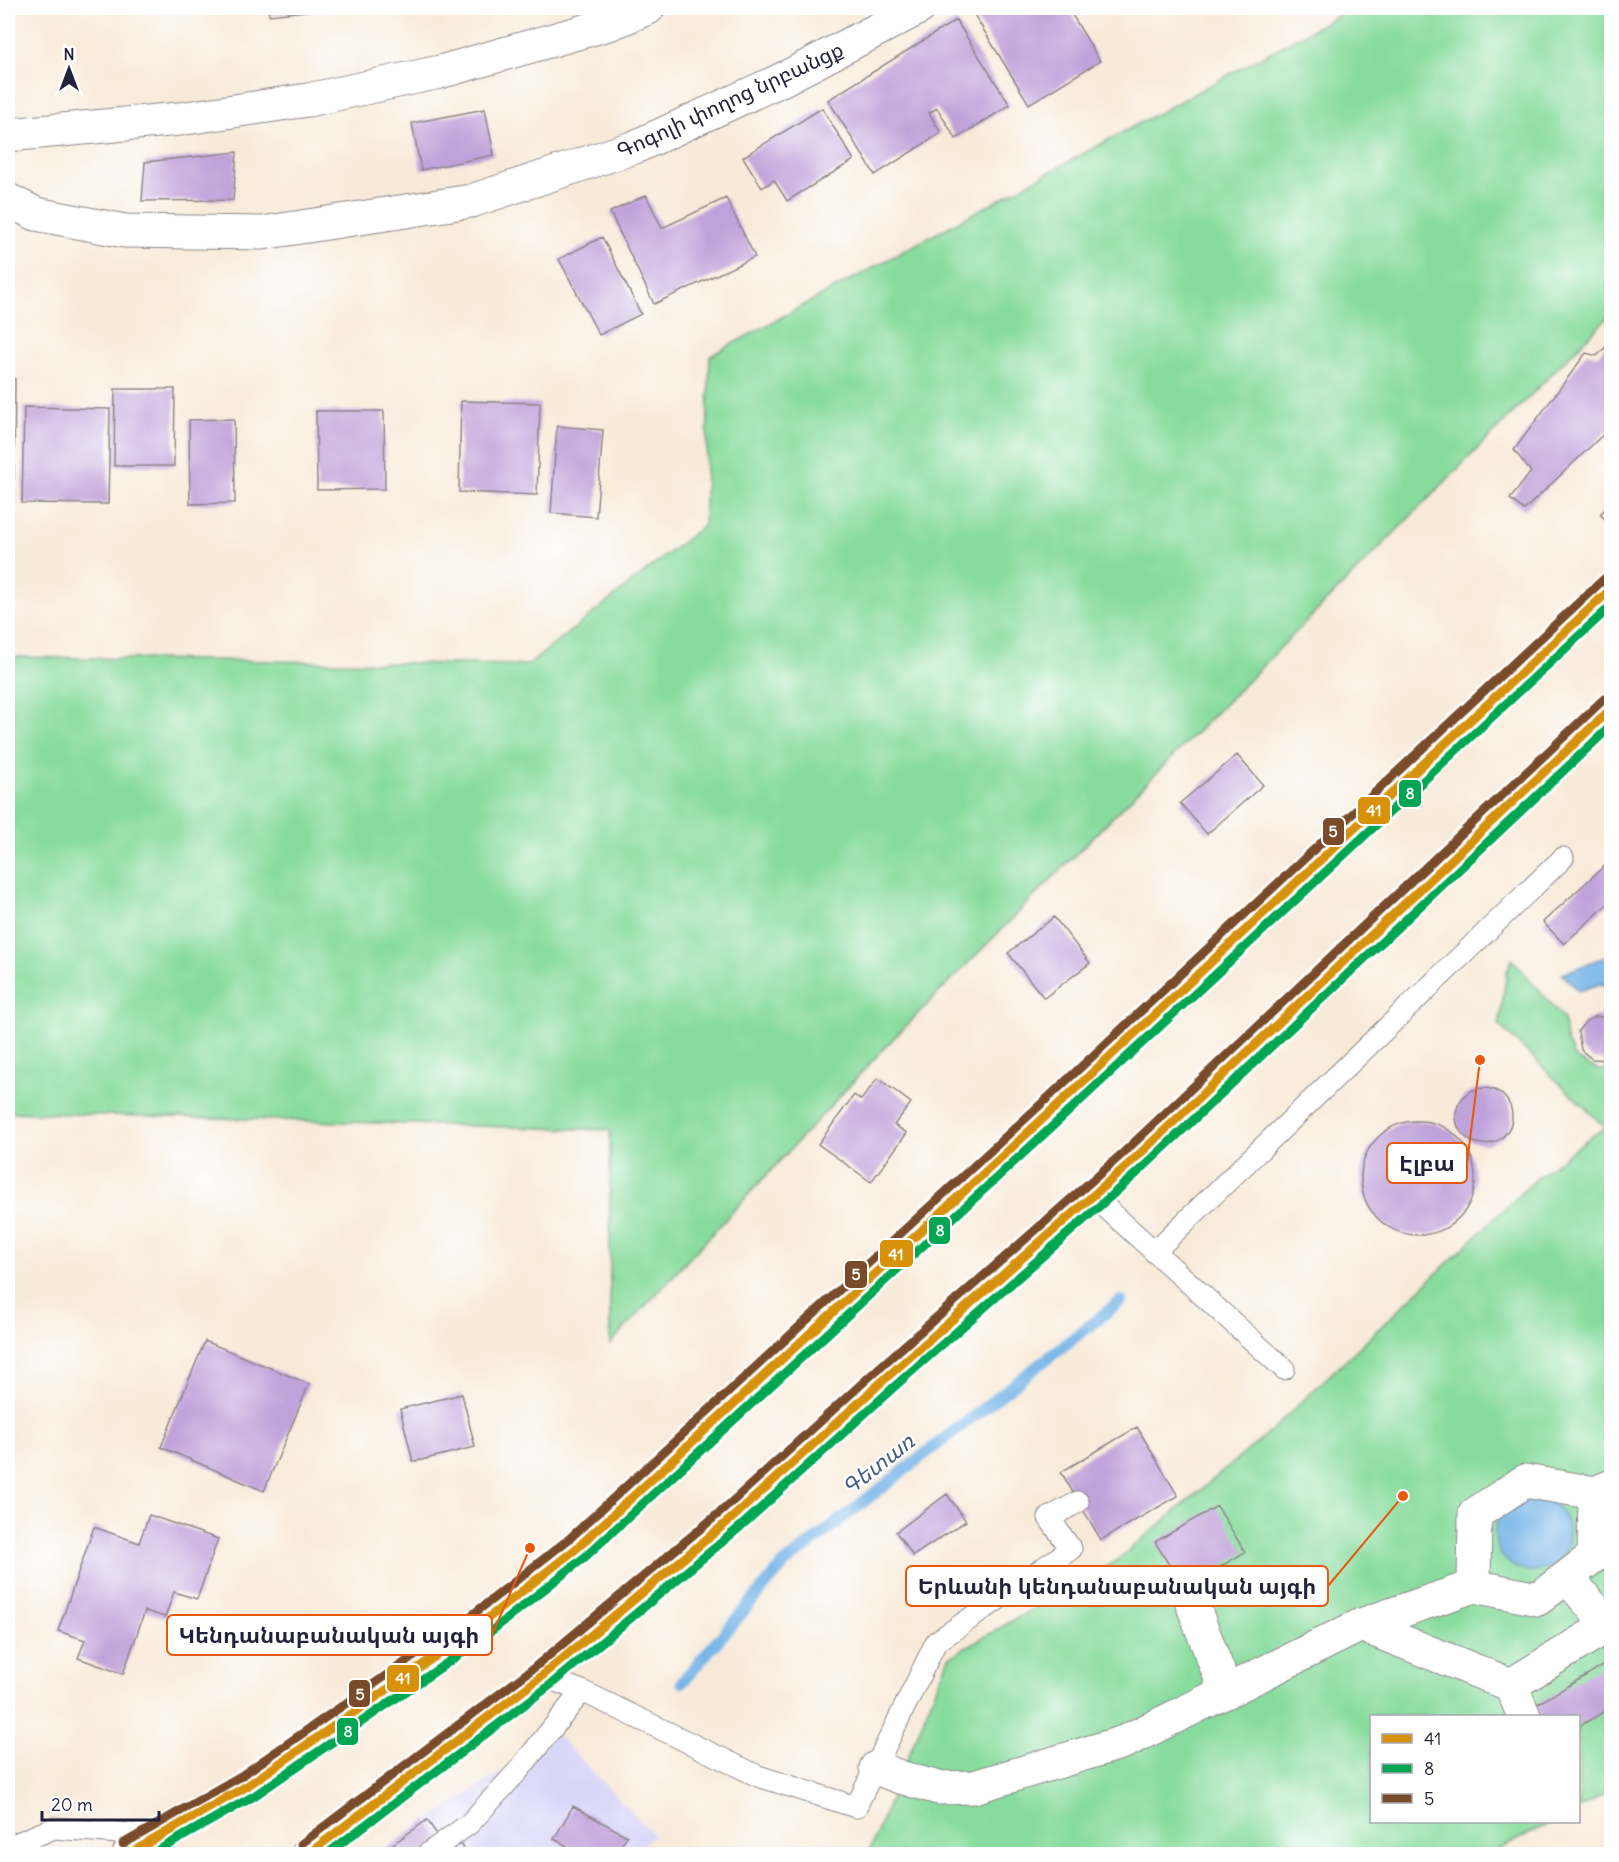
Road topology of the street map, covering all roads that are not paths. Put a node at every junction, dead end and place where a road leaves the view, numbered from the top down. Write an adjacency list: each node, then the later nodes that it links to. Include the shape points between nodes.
1 (648, 8): 3 (main road, via 609,24 440,72 308,100 179,119)
2 (919, 8): 4 (main road, Գոգոլի փողոց նրբանցք, via 784,78 635,147 471,201 262,233 125,231 36,214)
3 (8, 135)
4 (8, 200)
5 (1611, 588): 24 (main road, via 577,1548 469,1633 247,1786)
6 (1611, 708): 8 (main road)
7 (1563, 858): 9 (lane)
8 (1093, 1196): 9 (lane); 18 (main road, via 732,1518)
9 (1154, 1252): 10 (lane)
10 (1284, 1369)
11 (1603, 1490): 13 (main road, via 1594,1556); 14 (main road, via 1525,1481 1475,1514)
12 (1078, 1502): 23 (lane, via 1049,1518 1071,1549 936,1642)
13 (1567, 1577): 14 (main road, via 1538,1599); 17 (main road)
14 (1474, 1586): 16 (main road)
15 (1192, 1603): 21 (main road)
16 (1361, 1626): 19 (main road); 21 (main road)
17 (1610, 1627): 19 (main road)
18 (542, 1676): 20 (lane); 27 (main road)
19 (1511, 1685): 22 (main road)
20 (582, 1691): 23 (lane, via 758,1776 856,1807); 28 (lane, via 518,1772 469,1824)
21 (1226, 1692): 23 (main road, via 1124,1742 974,1787 938,1788)
22 (1524, 1715)
23 (876, 1768)
24 (159, 1836): 25 (lane, via 54,1828); 26 (main road)
25 (8, 1847)
26 (129, 1854)
27 (308, 1854)
28 (427, 1854)

